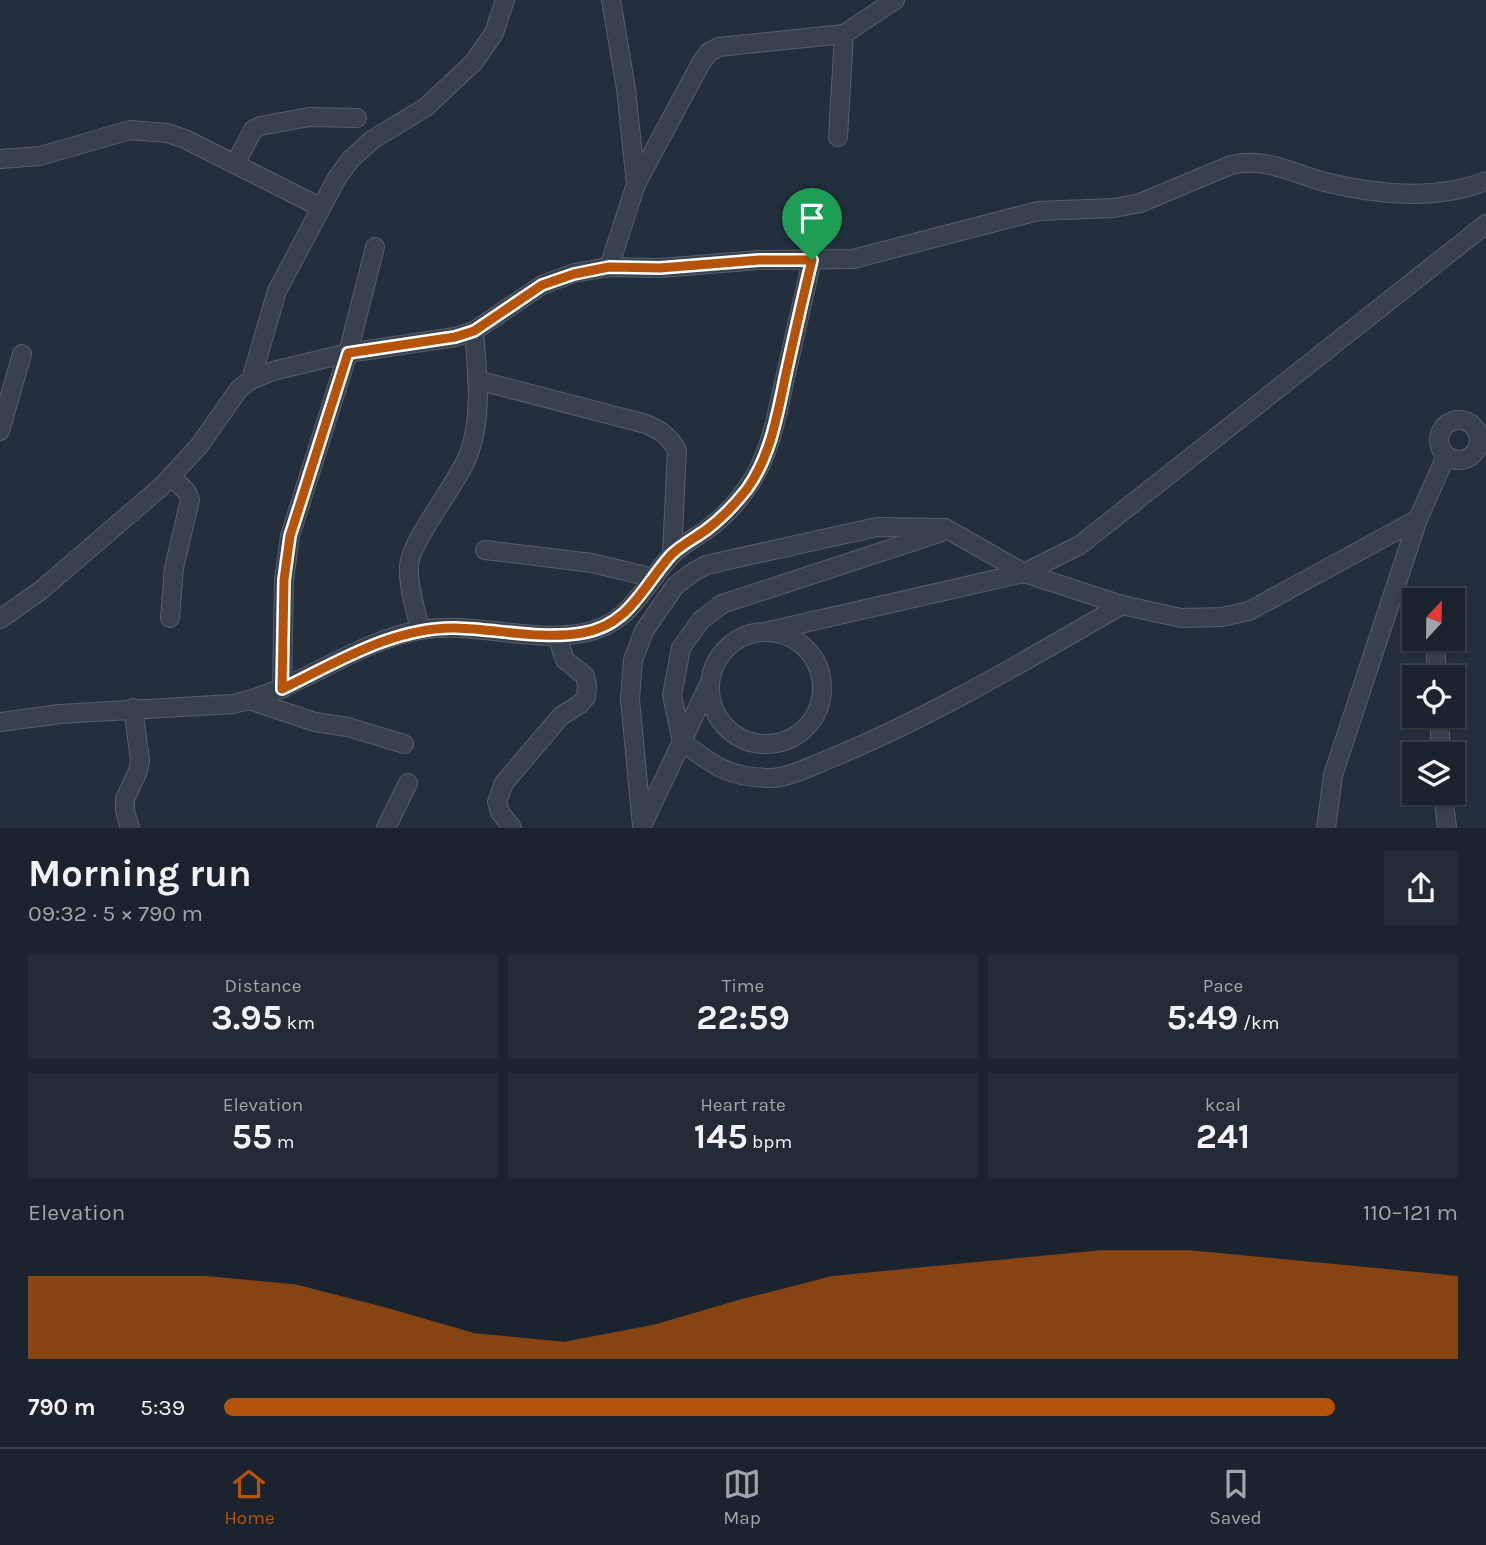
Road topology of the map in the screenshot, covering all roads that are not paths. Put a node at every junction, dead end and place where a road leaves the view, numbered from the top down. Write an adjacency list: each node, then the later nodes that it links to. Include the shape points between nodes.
1 (505, 0): 11 (street, via 494,33 474,62 426,107 372,140 351,159)
2 (611, 0): 10 (street)
3 (895, 0): 4 (street)
4 (844, 34): 6 (street); 10 (street, via 719,47 709,52)
5 (357, 118): 8 (street, via 309,117 260,126 253,130)
6 (838, 137)
7 (0, 159): 8 (street, via 40,156 130,130 186,139)
8 (235, 164): 11 (street)
9 (1486, 181): 14 (street, via 1448,193 1418,195 1326,182 1259,161 1244,162 1140,203 1038,211 885,253)
10 (636, 184): 15 (street)
11 (320, 207): 19 (street, via 277,291)
12 (1486, 225): 30 (street, via 1080,545)
13 (375, 247): 17 (street)
14 (812, 260): 15 (street); 29 (street, via 765,456 729,510)
15 (609, 267): 16 (street, via 542,285)
16 (474, 331): 17 (street); 20 (street)
17 (348, 353): 19 (street); 39 (street, via 290,536 284,580)
18 (22, 354): 21 (street)
19 (251, 380): 25 (street)
20 (477, 380): 29 (street, via 660,430 677,450); 35 (street, via 476,425 468,457 408,565)
21 (0, 431)
22 (1482, 445): 23 (street, via 1461,460); 23 (street, via 1472,424 1457,420 1439,434 1440,450); 24 (street)
23 (1446, 456): 26 (street)
24 (1486, 464)
25 (171, 476): 33 (street, via 190,500 174,568); 34 (street, via 40,591)
26 (1418, 519): 32 (street, via 1249,611 1181,618); 51 (street, via 1333,775)
27 (949, 530): 30 (street); 43 (street, via 722,604 701,621 681,648 676,665 672,695); 47 (street, via 877,527 706,565 675,586 644,631 630,678)
28 (485, 551): 31 (street, via 581,562)
29 (672, 554): 31 (street)
30 (1024, 573): 32 (street); 36 (street)
31 (654, 578): 37 (street, via 634,605 610,624)
32 (1122, 605): 43 (street, via 949,704 808,767 772,778 737,776)
33 (170, 618)
34 (0, 619)
35 (420, 630): 37 (street); 39 (street, via 389,639)
36 (769, 631): 38 (street, via 747,634 728,646 714,663); 38 (street, via 799,643 820,669 823,691 817,713 804,730 774,743 741,739 723,726 712,707)
37 (557, 636): 50 (street, via 565,660 585,676 586,697 561,716 504,783 496,802)
38 (709, 684): 43 (street)
39 (282, 689): 40 (street)
40 (249, 700): 41 (street); 44 (street)
41 (133, 708): 42 (street); 48 (street, via 139,760 125,799)
42 (0, 722)
43 (682, 742): 47 (street)
44 (404, 744)
45 (408, 783): 49 (street)
46 (1444, 805): 52 (street)
47 (642, 827)
48 (130, 828)
49 (386, 828)
50 (512, 828)
51 (1326, 828)
52 (1447, 828)

